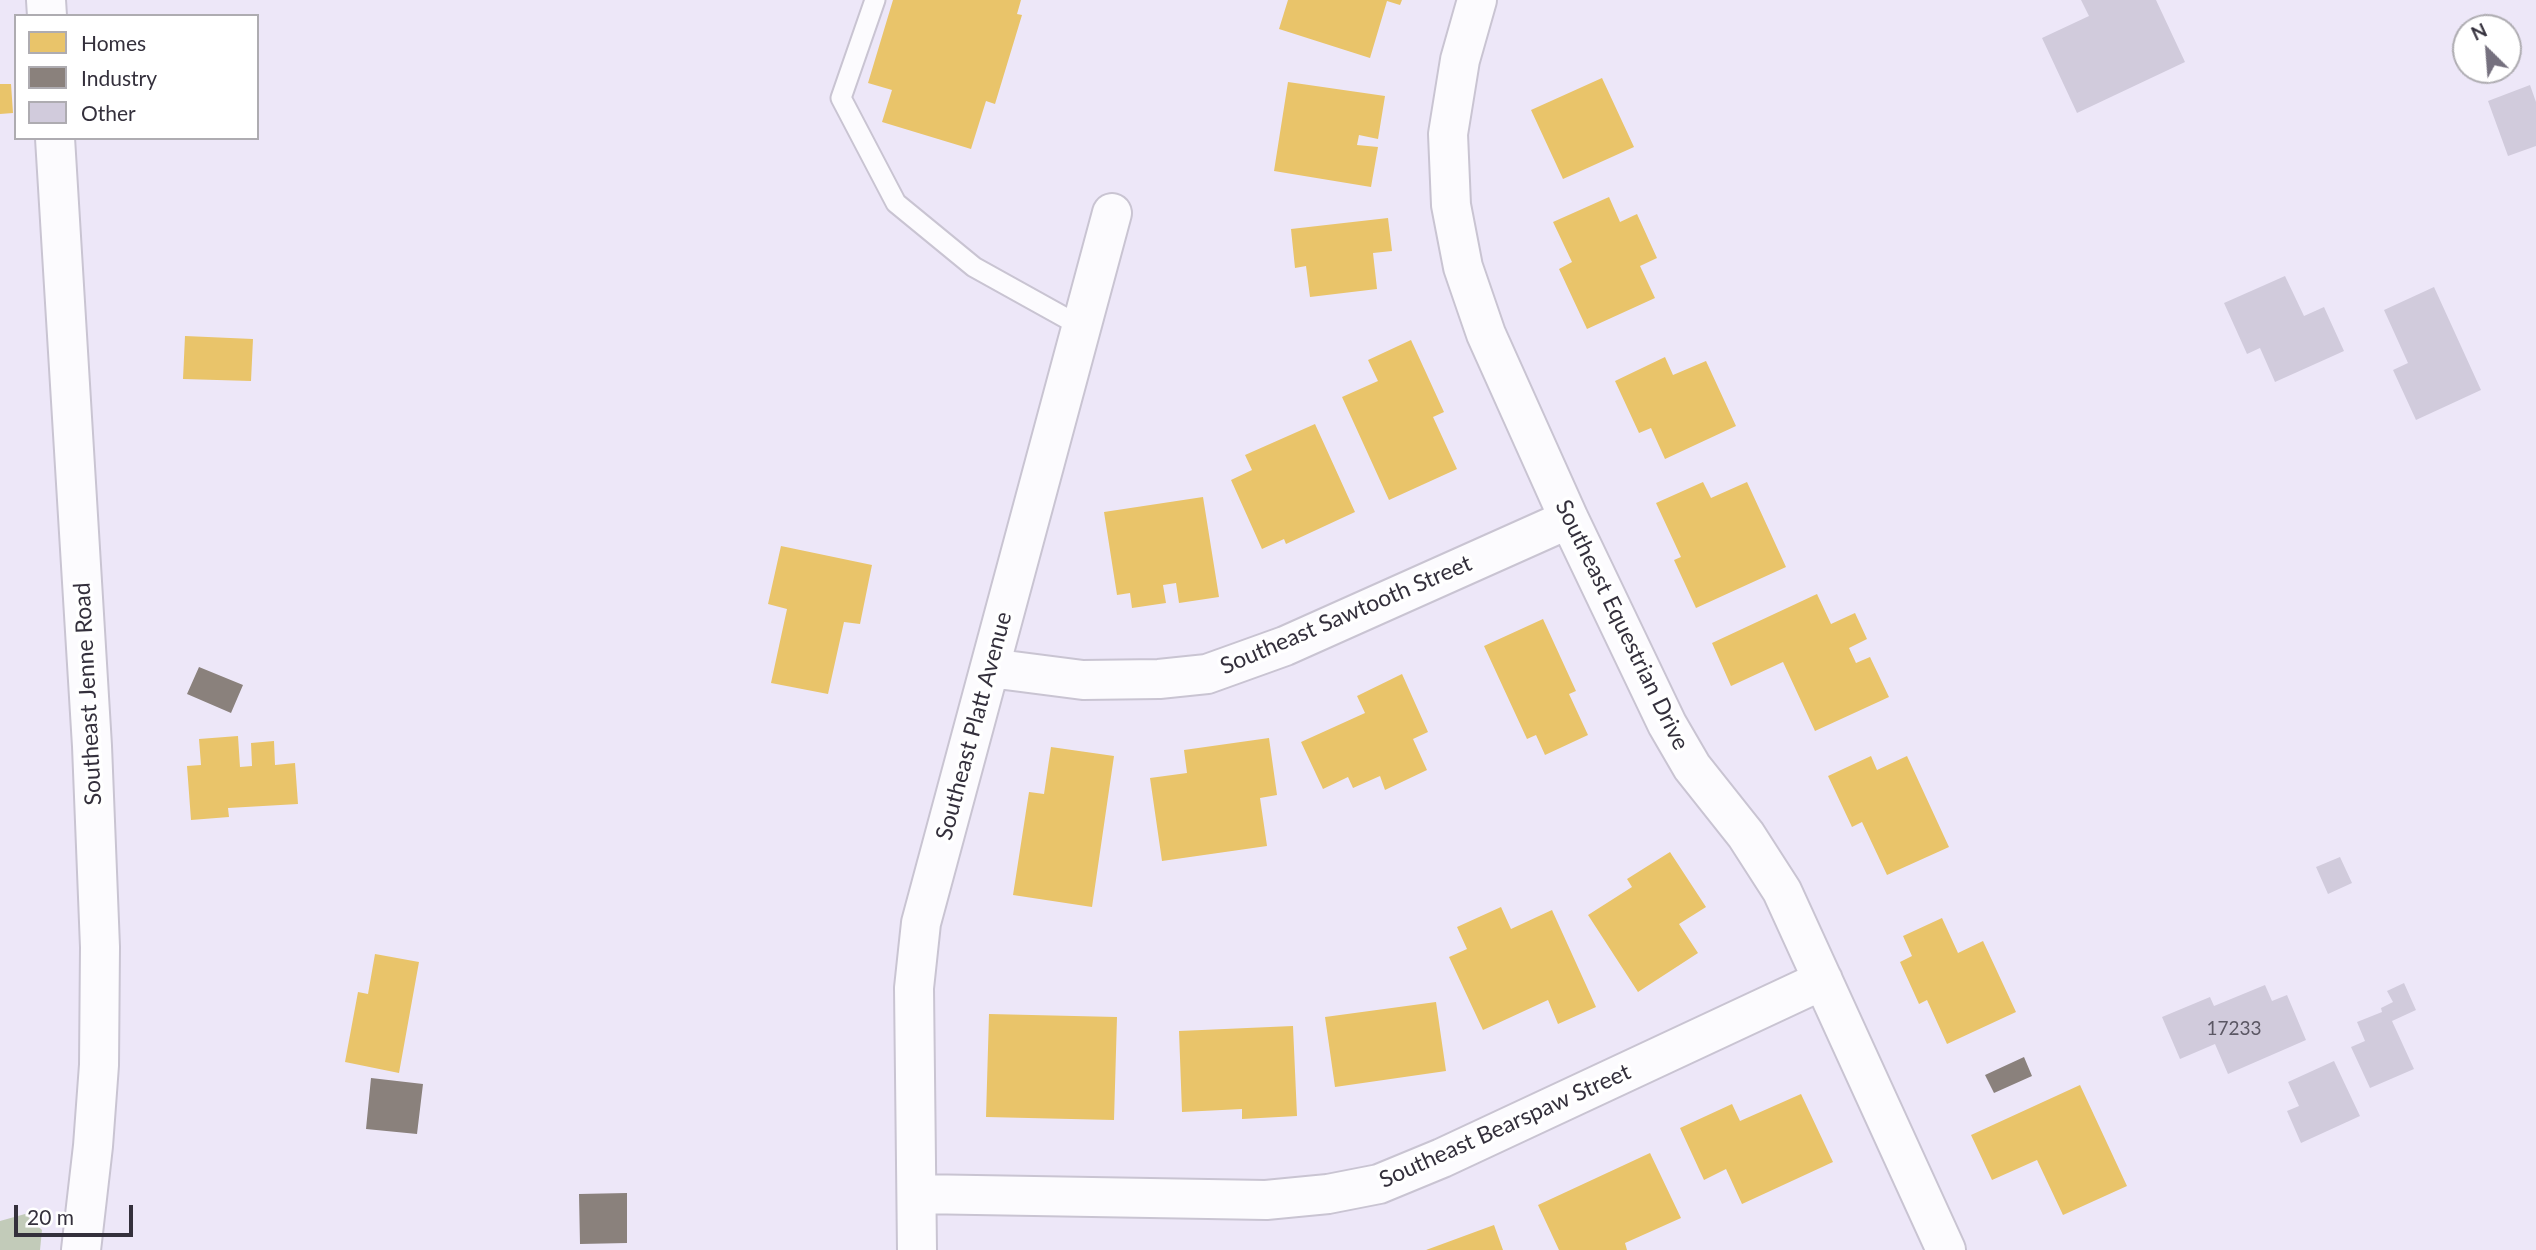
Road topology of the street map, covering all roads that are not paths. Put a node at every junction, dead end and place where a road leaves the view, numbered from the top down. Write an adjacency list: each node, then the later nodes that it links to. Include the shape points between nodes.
1 (875, 0): 5 (lane, via 841,98 896,203 974,267)
2 (1477, 0): 6 (street, Southeast Equestrian Drive, via 1460,60 1448,134 1451,205 1463,267 1486,334)
3 (55, 140): 10 (street, Southeast Jenne Road, via 100,947 99,1065)
4 (1112, 213): 5 (street, Southeast Platt Avenue)
5 (1082, 327): 7 (street, Southeast Platt Avenue)
6 (1569, 519): 7 (street, Southeast Sawtooth Street, via 1285,646 1207,674 1159,680 1083,680); 8 (street, Southeast Equestrian Drive, via 1667,724 1692,767 1746,835 1782,891)
7 (990, 668): 9 (street, Southeast Platt Avenue, via 921,923 914,988)
8 (1823, 980): 9 (street, Southeast Bearspaw Street, via 1378,1184 1266,1200); 12 (street, Southeast Equestrian Drive)
9 (918, 1195): 11 (street, Southeast Platt Avenue)
10 (81, 1250)
11 (917, 1250)
12 (1946, 1250)

